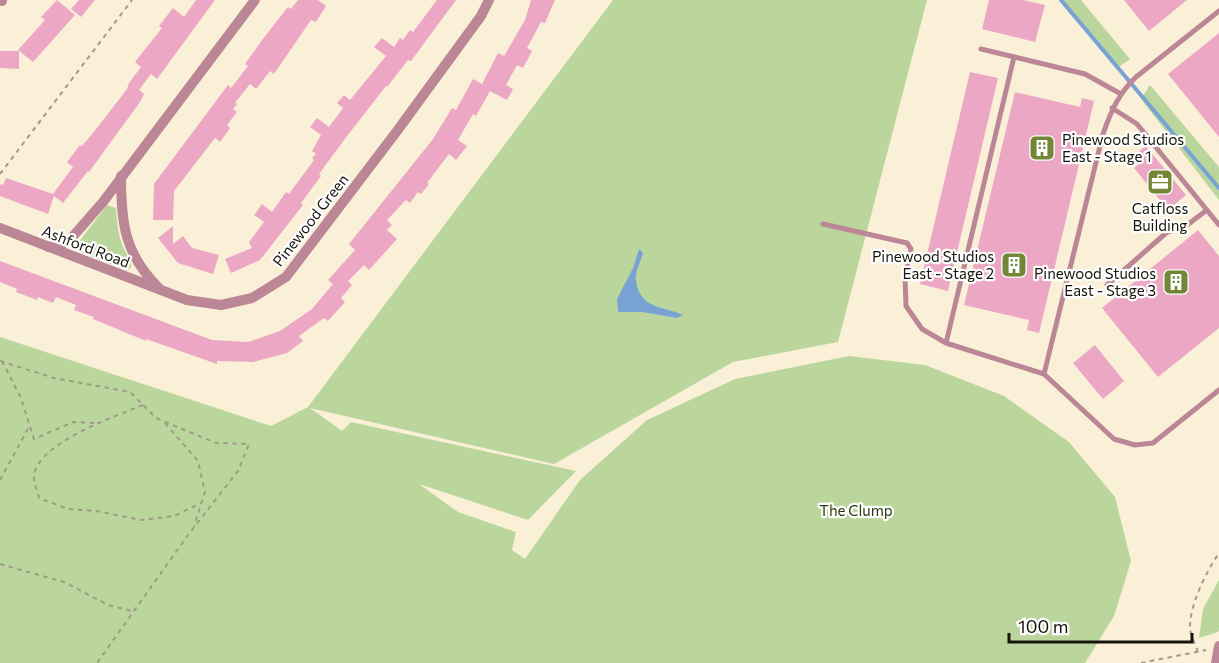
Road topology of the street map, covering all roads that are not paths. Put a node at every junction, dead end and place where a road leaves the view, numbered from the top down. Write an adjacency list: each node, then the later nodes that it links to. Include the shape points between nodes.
1 (255, 0): 8 (street)
2 (489, 0): 15 (street, Pinewood Green, via 397,131 286,277 252,298 221,305 187,300)
3 (1219, 11): 6 (lane, via 1136,77)
4 (981, 50): 5 (lane)
5 (1014, 57): 6 (lane, via 1085,74); 16 (lane)
6 (1121, 94): 7 (lane)
7 (1112, 108): 9 (lane, via 1137,124); 17 (lane)
8 (121, 176): 13 (street, via 74,236 60,245); 15 (street, Pinewood Green, via 123,230 148,277)
9 (1207, 210): 11 (lane); 14 (lane, via 1187,225 1166,233)
10 (823, 224): 16 (lane, via 907,243 911,249 905,277 906,306 922,329)
11 (1219, 225)
12 (0, 228): 13 (street, Ashford Road)
13 (47, 247): 15 (street, Ashford Road)
14 (1107, 285)
15 (162, 290)
16 (945, 343): 17 (lane)
17 (1044, 374): 18 (lane, via 1114,439 1135,445 1153,443)
18 (1219, 390)
19 (1219, 647): 20 (street)
20 (1216, 663)

